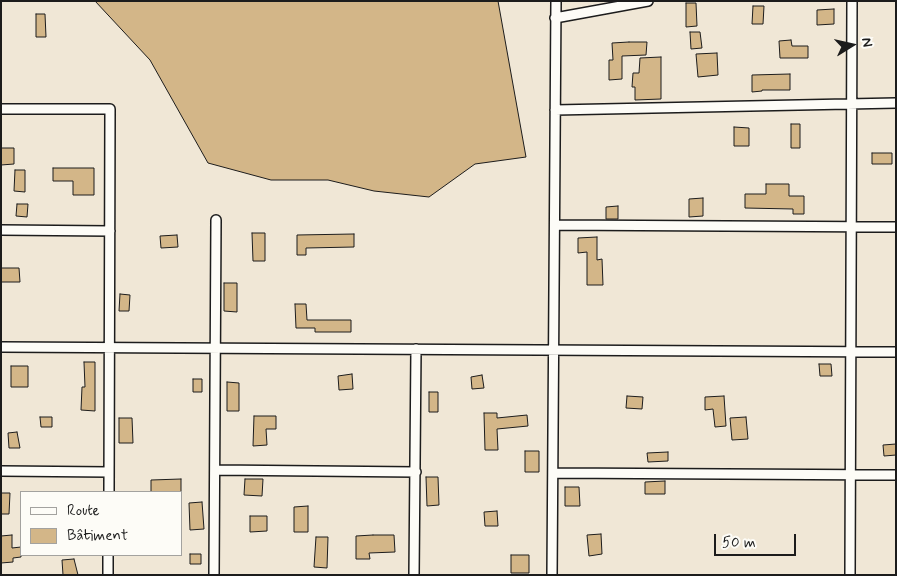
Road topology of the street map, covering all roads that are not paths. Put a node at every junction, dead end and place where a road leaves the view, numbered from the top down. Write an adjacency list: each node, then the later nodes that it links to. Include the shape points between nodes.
1 (556, 1): 4 (street)
2 (648, 1): 4 (street)
3 (852, 1): 6 (street)
4 (556, 18): 8 (street)
5 (896, 103): 6 (street)
6 (851, 104): 8 (street); 11 (street)
7 (1, 108): 14 (street, via 110,109)
8 (555, 110): 10 (street)
9 (216, 220): 17 (street)
10 (555, 225): 11 (street); 19 (street)
11 (851, 227): 12 (street); 20 (street)
12 (896, 227)
13 (1, 230): 14 (street)
14 (110, 231): 16 (street)
15 (1, 347): 16 (street)
16 (110, 348): 17 (street); 24 (street)
17 (216, 348): 18 (street); 22 (street)
18 (416, 349): 19 (street); 25 (street)
19 (554, 350): 20 (street); 26 (street)
20 (852, 352): 21 (street); 27 (street)
21 (896, 352)
22 (215, 470): 25 (street); 32 (street)
23 (1, 471): 24 (street)
24 (109, 472): 29 (street)
25 (416, 472): 33 (street)
26 (554, 473): 27 (street); 34 (street)
27 (851, 475): 28 (street); 35 (street)
28 (896, 475)
29 (109, 491)
30 (108, 556): 31 (street)
31 (108, 575)
32 (214, 575)
33 (414, 575)
34 (552, 575)
35 (850, 575)

